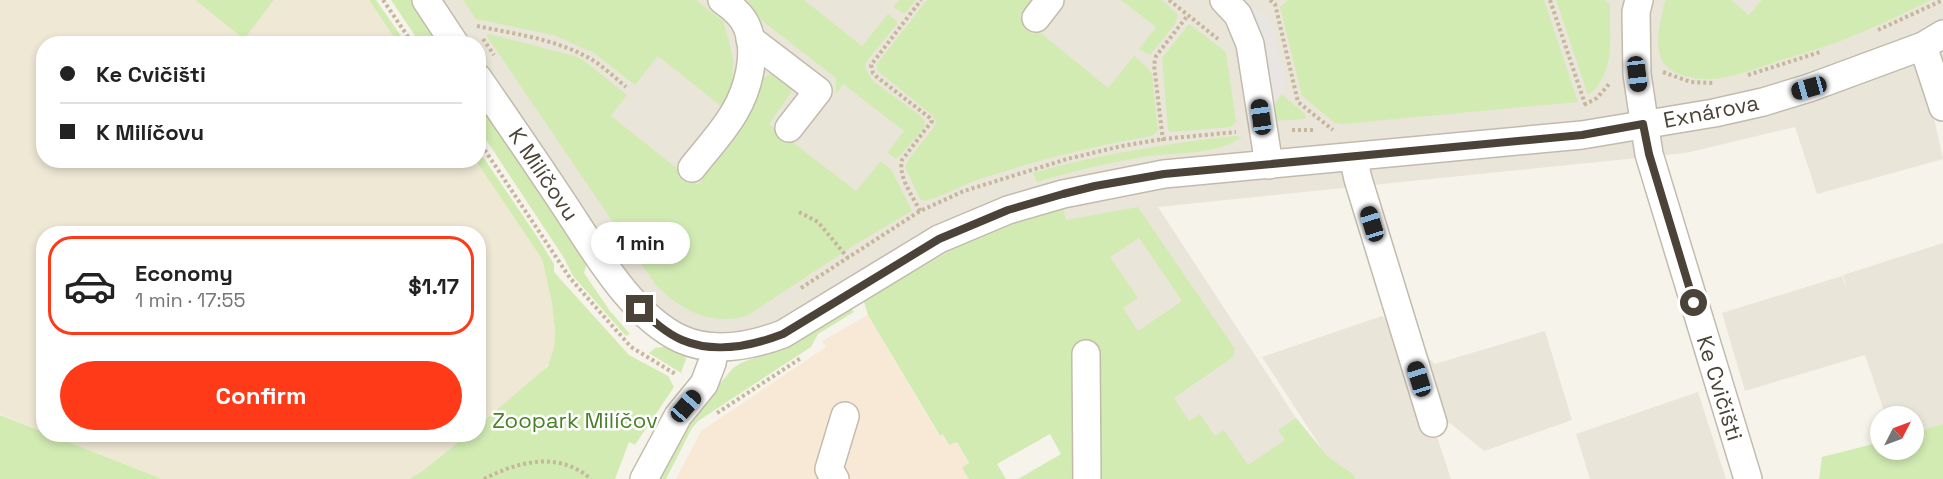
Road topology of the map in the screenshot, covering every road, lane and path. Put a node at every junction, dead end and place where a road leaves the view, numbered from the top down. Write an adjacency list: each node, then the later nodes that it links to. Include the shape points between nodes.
1 (383, 0): 14 (path)
2 (426, 0): 13 (street)
3 (722, 0): 15 (street, via 741,17)
4 (921, 0): 31 (path, via 871,65 873,74 932,121 900,168)
5 (1169, 0): 12 (path)
6 (1224, 0): 28 (street, via 1238,15 1250,44)
7 (1270, 0): 11 (path)
8 (1279, 0): 11 (path)
9 (1550, 0): 20 (path)
10 (1639, 0): 22 (street, Ke Cvičišti, via 1636,46)
11 (1275, 4): 24 (path, via 1298,102)
12 (1188, 15): 17 (path); 25 (path, via 1156,56)
13 (464, 34): 18 (path, via 552,42 592,59)
14 (408, 36)
15 (750, 39): 23 (street, via 818,91); 29 (street, via 751,63 737,107)
16 (1933, 40): 21 (street); 22 (street, Exnárova, via 1820,85 1763,102)
17 (1224, 43)
18 (626, 87)
19 (486, 90): 34 (street, K Milíčovu, via 626,294 672,335)
20 (1585, 104)
21 (1943, 107)
22 (1643, 124): 27 (street, Exnárova, via 1582,135); 45 (street, Ke Cvičišti)
23 (789, 128)
24 (1334, 130)
25 (1163, 139)
26 (486, 152): 30 (path)
27 (1353, 157): 28 (street, Exnárova); 39 (street)
28 (1269, 165): 34 (street, Exnárova, via 1164,174 1074,191 1008,210 939,239 783,334 741,346)
29 (692, 168)
30 (502, 175)
31 (920, 211)
32 (799, 213): 33 (path, via 818,222)
33 (848, 256)
34 (716, 346): 42 (street, via 704,384 678,416)
35 (1086, 354): 44 (street)
36 (803, 357): 37 (path)
37 (716, 414)
38 (845, 416): 43 (street, via 829,469)
39 (1433, 423)
40 (484, 479): 41 (path, via 518,465 554,461)
41 (591, 479)
42 (644, 479)
43 (836, 479)
44 (1087, 479)
45 (1748, 479)

